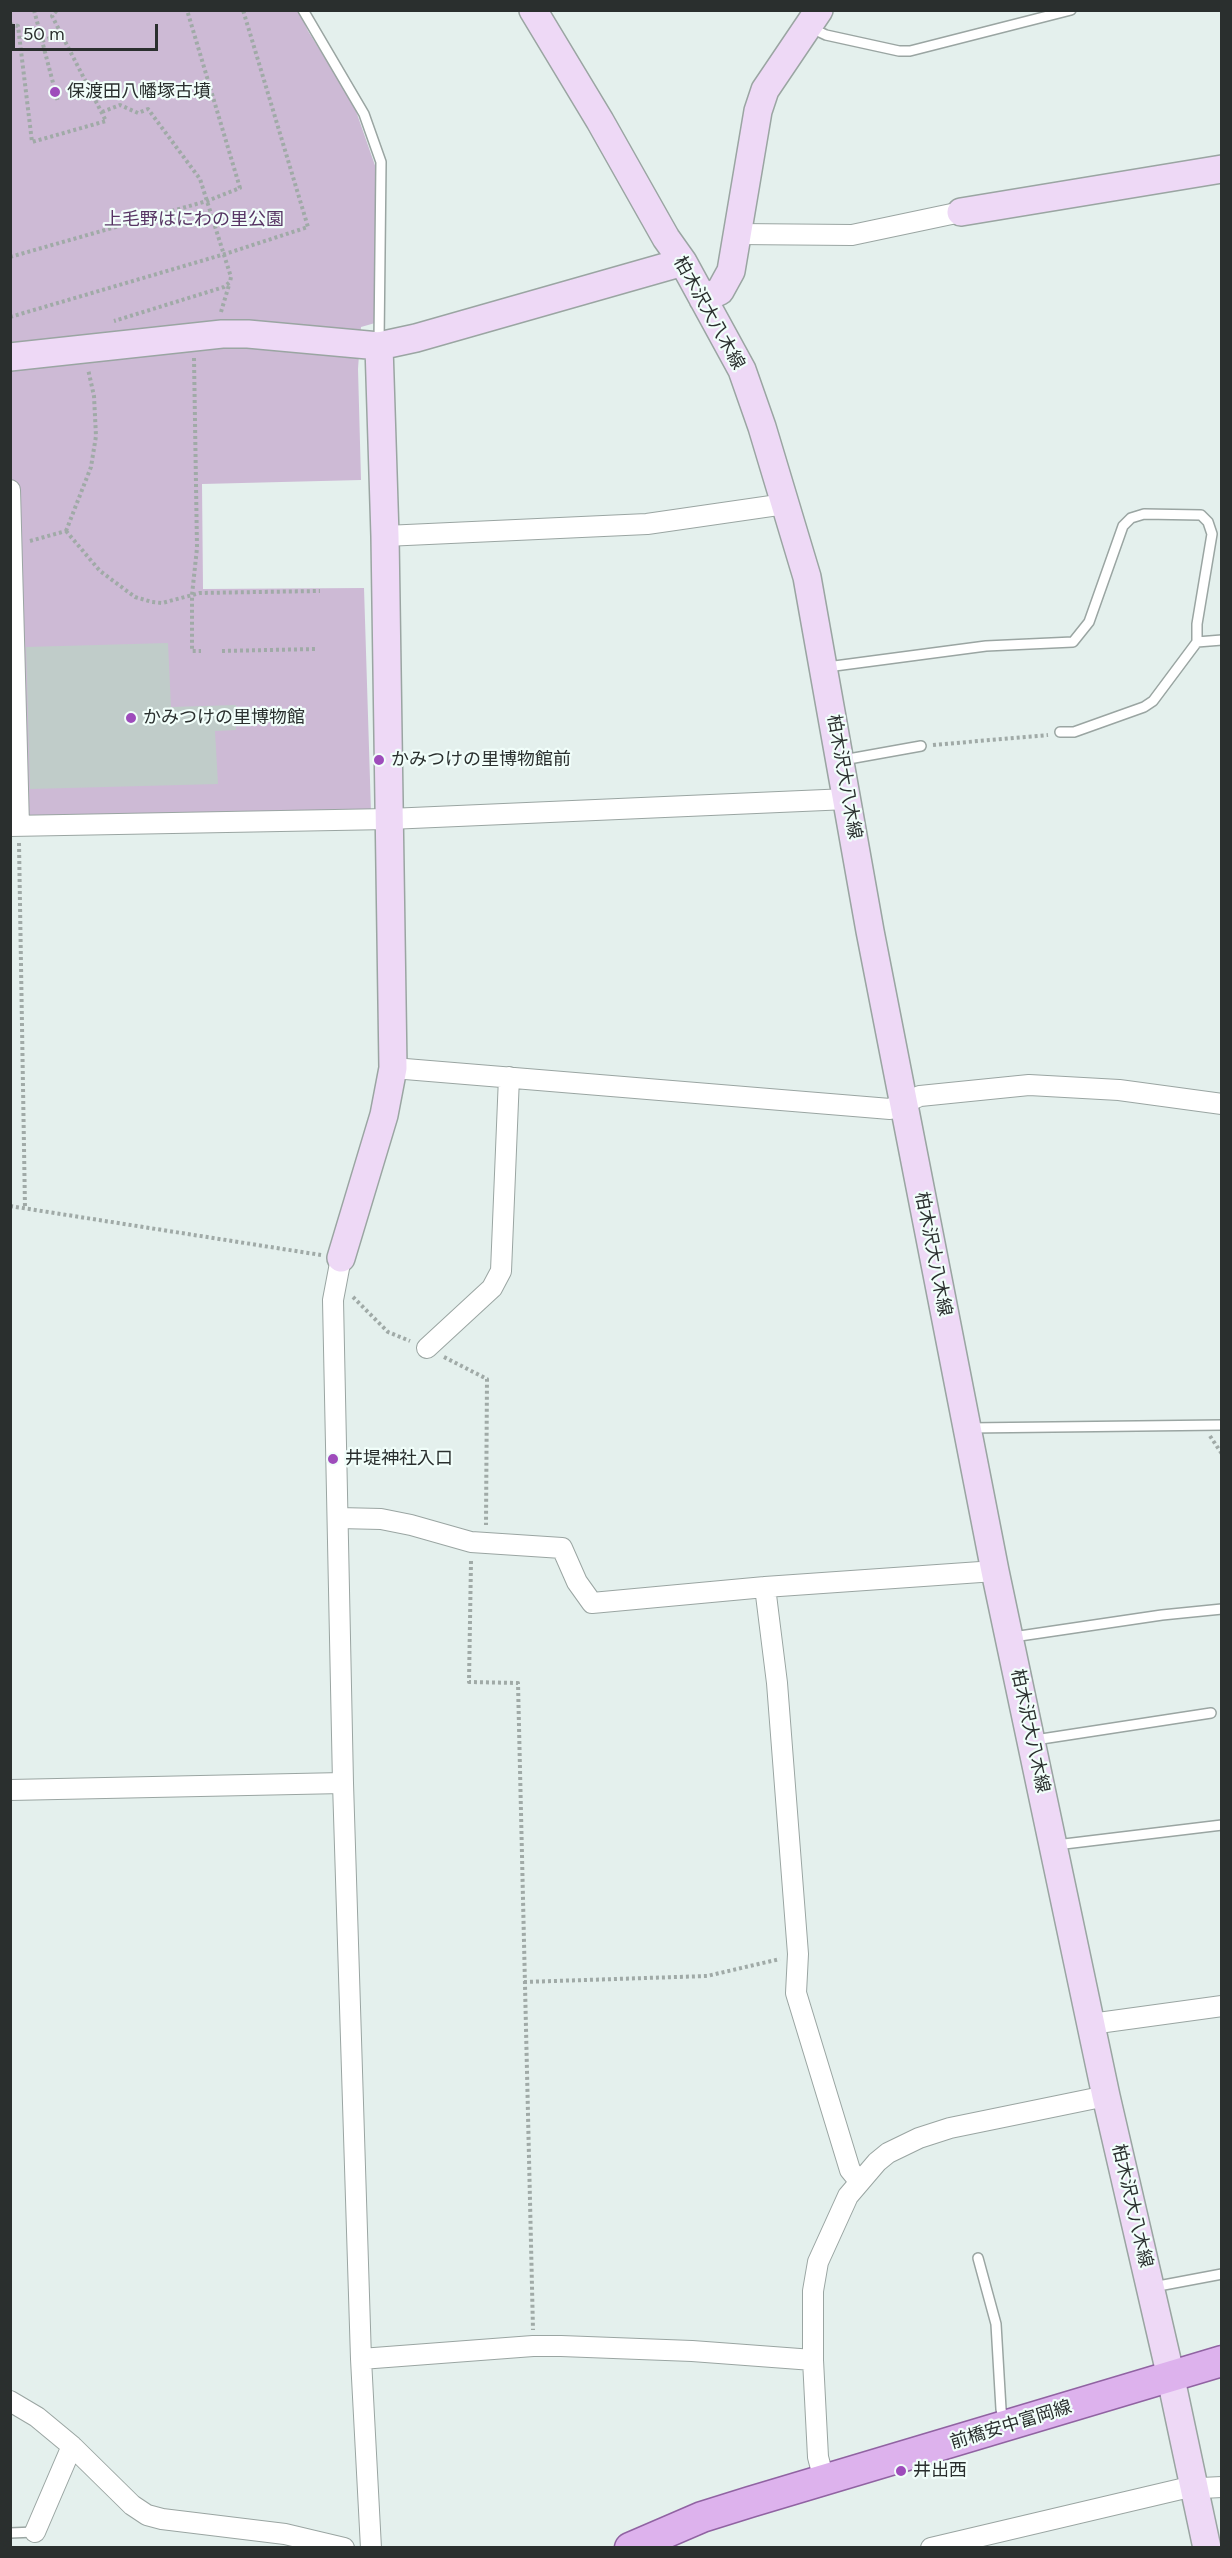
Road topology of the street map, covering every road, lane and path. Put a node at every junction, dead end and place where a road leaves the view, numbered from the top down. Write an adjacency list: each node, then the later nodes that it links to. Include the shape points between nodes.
1 (34, 10): 11 (path)
2 (57, 10): 10 (path, via 52,16)
3 (187, 10): 15 (path, via 240,188)
4 (243, 10): 18 (path, via 308,227)
5 (303, 10): 26 (lane, via 364,114 381,162)
6 (533, 10): 20 (main road, 柏木沢大八木線)
7 (1071, 10): 8 (lane, via 910,51 825,35)
8 (814, 19): 17 (main road, via 775,72 758,111)
9 (10, 24): 13 (path, via 18,26 32,142 106,121)
10 (62, 33): 11 (path); 13 (path)
11 (42, 41): 12 (path)
12 (58, 102)
13 (102, 112): 15 (path, via 120,105 138,113 148,109 200,178)
14 (1221, 169): 16 (main road)
15 (207, 201): 18 (path); 19 (path)
16 (961, 212): 17 (street, via 852,236)
17 (737, 234): 22 (main road, via 726,281 720,291)
18 (225, 254): 21 (path); 23 (path)
19 (10, 257)
20 (683, 261): 22 (main road, 柏木沢大八木線); 26 (main road)
21 (230, 282): 24 (path); 25 (path, via 220,315)
22 (703, 299): 31 (main road, 柏木沢大八木線, via 742,369)
23 (10, 317)
24 (111, 322)
25 (222, 334): 26 (main road); 28 (main road)
26 (379, 346): 33 (main road)
27 (192, 353): 36 (path, via 197,548)
28 (10, 357)
29 (87, 363): 32 (path, via 96,436 91,467)
30 (10, 490): 34 (street)
31 (785, 504): 33 (street, via 647,524); 42 (main road, 柏木沢大八木線, via 807,577)
32 (66, 531): 34 (path, via 25,543); 36 (path, via 100,571 135,597 162,603)
33 (385, 536): 47 (main road)
34 (12, 542): 48 (street)
35 (320, 591): 36 (path)
36 (192, 595): 40 (path, via 192,651)
37 (1221, 640): 38 (lane)
38 (1197, 642): 42 (lane, via 1212,534 1208,522 1201,516 1144,514 1131,518 1124,526 1089,622 1073,642 986,646); 43 (lane, via 1153,701 1144,707 1074,732)
39 (317, 649): 41 (path)
40 (201, 651)
41 (222, 651)
42 (824, 667): 45 (main road, 柏木沢大八木線)
43 (1060, 732): 44 (path)
44 (921, 746): 45 (lane)
45 (841, 760): 46 (main road, 柏木沢大八木線)
46 (848, 799): 47 (street); 51 (main road, 柏木沢大八木線)
47 (389, 819): 48 (street); 49 (main road)
48 (15, 826): 54 (path)
49 (393, 1068): 50 (street); 55 (main road, via 384,1115)
50 (509, 1077): 51 (street, via 842,1106 890,1109); 56 (street, via 501,1271 492,1288)
51 (903, 1102): 52 (street, via 920,1096 1029,1085 1119,1090); 59 (main road, 柏木沢大八木線)
52 (1221, 1104)
53 (10, 1206): 54 (path)
54 (25, 1208): 55 (path)
55 (339, 1270): 56 (path, via 388,1332); 61 (street, via 333,1300)
56 (427, 1348): 62 (path, via 486,1379)
57 (1221, 1425): 58 (lane)
58 (1208, 1427): 59 (lane); 60 (path, via 1211,1441)
59 (967, 1428): 63 (main road, 柏木沢大八木線)
60 (1221, 1454)
61 (339, 1518): 62 (street, via 381,1519); 69 (street)
62 (478, 1543): 64 (street, via 562,1548 577,1582 592,1603); 74 (path, via 469,1683 518,1683)
63 (995, 1571): 64 (street); 66 (main road, 柏木沢大八木線)
64 (765, 1587): 73 (street, via 777,1683)
65 (1221, 1609): 66 (lane)
66 (1010, 1638): 68 (main road, 柏木沢大八木線)
67 (1211, 1713): 68 (lane)
68 (1032, 1741): 72 (main road, 柏木沢大八木線)
69 (343, 1783): 70 (street); 83 (street)
70 (10, 1790)
71 (1221, 1825): 72 (lane)
72 (1053, 1845): 76 (main road, 柏木沢大八木線)
73 (798, 1954): 74 (path, via 707,1976); 78 (street, via 796,1993 850,2170)
74 (524, 1982): 82 (path)
75 (1221, 2006): 76 (street)
76 (1091, 2024): 77 (main road, 柏木沢大八木線)
77 (1106, 2096): 78 (street, via 936,2132 888,2153); 81 (main road, 柏木沢大八木線)
78 (859, 2181): 84 (street, via 840,2213 815,2273)
79 (978, 2258): 88 (lane, via 996,2325)
80 (1221, 2274): 81 (lane)
81 (1151, 2288): 86 (main road, 柏木沢大八木線)
82 (533, 2346): 83 (street); 84 (street)
83 (361, 2359): 95 (street)
84 (813, 2360): 90 (street, via 818,2457)
85 (1221, 2361): 86 (main road, 前橋安中富岡線)
86 (1171, 2377): 88 (main road, 前橋安中富岡線); 91 (main road, 柏木沢大八木線)
87 (10, 2401): 89 (street)
88 (1005, 2426): 90 (main road, 前橋安中富岡線)
89 (72, 2446): 92 (street); 94 (street, via 147,2515 285,2534)
90 (824, 2480): 96 (main road, 前橋安中富岡線, via 702,2517)
91 (1209, 2487): 97 (street, via 1181,2489); 98 (main road, 柏木沢大八木線)
92 (35, 2532): 93 (lane)
93 (10, 2533)
94 (344, 2547)
95 (371, 2547)
96 (630, 2547)
97 (931, 2547)
98 (1207, 2547)

